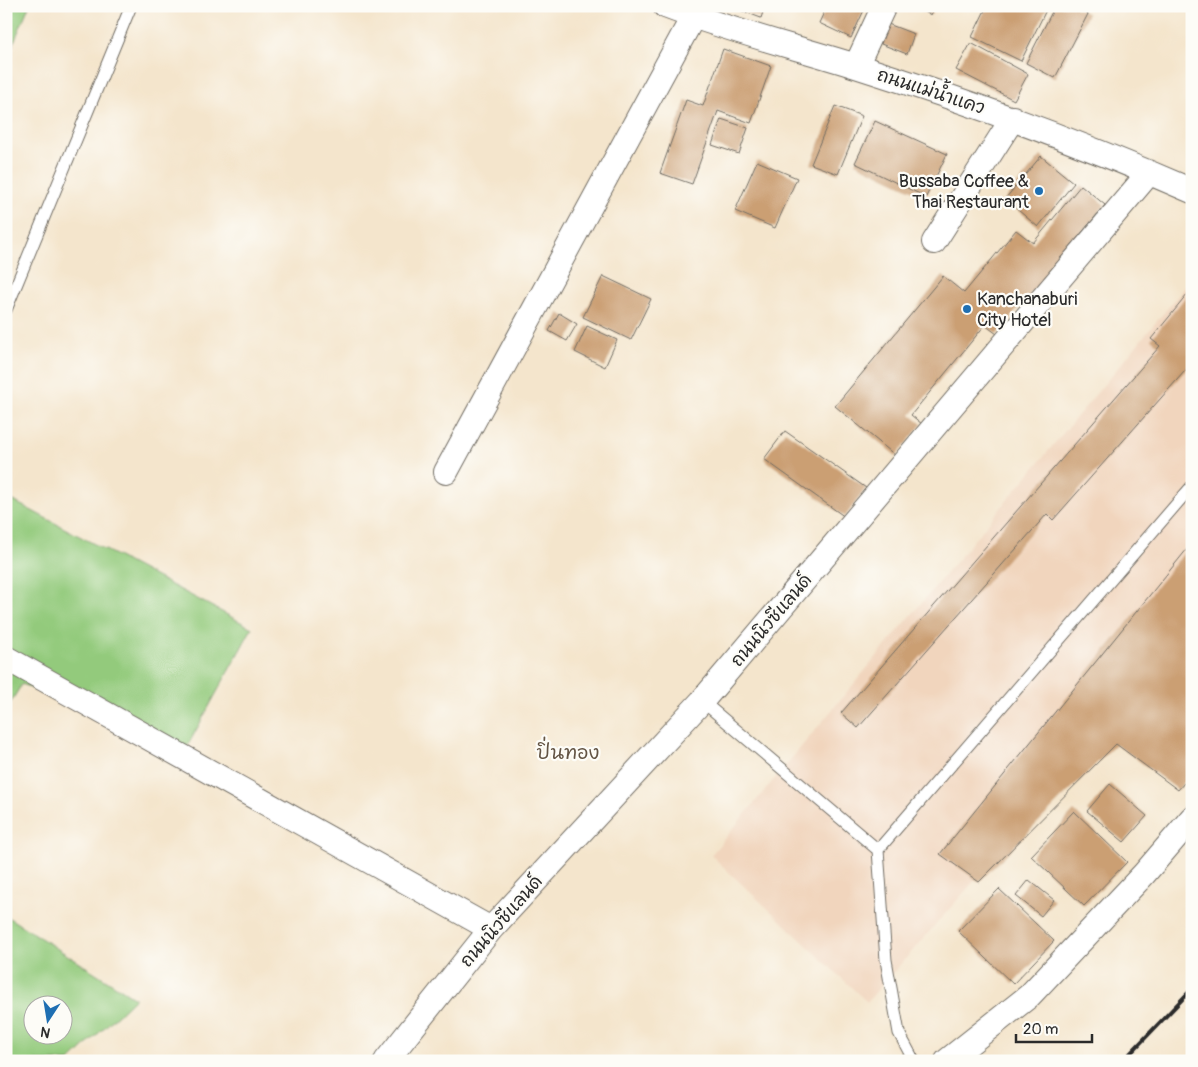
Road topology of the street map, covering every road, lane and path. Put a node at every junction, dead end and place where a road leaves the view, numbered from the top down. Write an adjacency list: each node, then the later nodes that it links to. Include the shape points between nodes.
1 (131, 6): 10 (lane)
2 (665, 6): 4 (street, ถนนแม่น้ำแคว)
3 (884, 6): 5 (street)
4 (693, 17): 5 (street, ถนนแม่น้ำแคว); 11 (street)
5 (856, 66): 6 (street, ถนนแม่น้ำแคว)
6 (1013, 118): 7 (street, ถนนแม่น้ำแคว); 9 (street)
7 (1150, 173): 8 (street, ถนนแม่น้ำแคว); 14 (street, ถนนนิวซีแลนด์)
8 (1192, 191)
9 (934, 242)
10 (6, 310)
11 (446, 472)
12 (1192, 486): 16 (lane)
13 (6, 658): 17 (street)
14 (702, 701): 16 (lane); 17 (street, ถนนนิวซีแลนด์)
15 (1192, 818): 20 (street, via 1029,996)
16 (878, 850): 19 (lane, via 886,960 899,1033)
17 (491, 929): 18 (street, ถนนนิวซีแลนด์)
18 (386, 1061)
19 (914, 1061)
20 (947, 1061)

